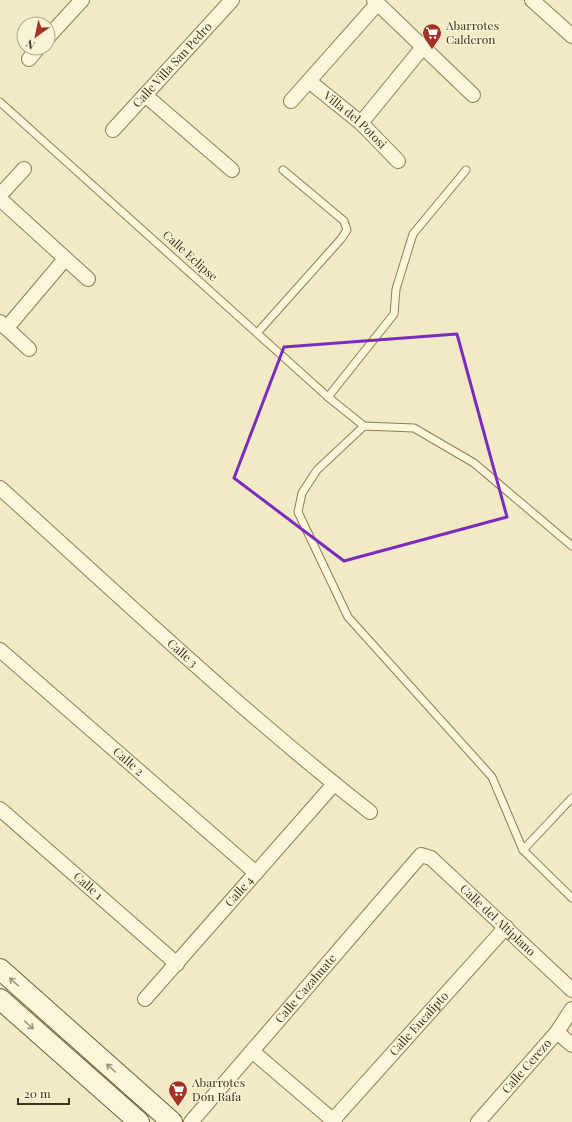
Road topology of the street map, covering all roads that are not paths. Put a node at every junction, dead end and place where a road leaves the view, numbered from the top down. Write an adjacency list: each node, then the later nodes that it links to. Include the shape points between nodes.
1 (82, 0): 5 (street)
2 (228, 1): 11 (street, Calle Villa San Pedro)
3 (534, 1): 6 (street)
4 (376, 2): 7 (street); 10 (street)
5 (56, 28)
6 (572, 36)
7 (423, 47): 12 (street); 15 (street)
8 (31, 56): 9 (street)
9 (28, 59)
10 (311, 81): 13 (street); 15 (street, Villa del Potosi)
11 (145, 95): 16 (street, Calle Villa San Pedro); 19 (street)
12 (473, 95)
13 (291, 101)
14 (0, 102): 27 (lane, Calle Eclipse)
15 (361, 123): 17 (street, Villa del Potosi)
16 (113, 130)
17 (398, 161)
18 (24, 169): 22 (street)
19 (232, 170)
20 (283, 170): 27 (lane, via 344,222 347,230)
21 (466, 170): 29 (lane, via 413,234 396,289 394,314)
22 (0, 195)
23 (0, 199): 24 (street)
24 (65, 259): 25 (street); 26 (street, via 10,324)
25 (88, 279)
26 (2, 325): 28 (street)
27 (258, 332): 29 (lane, Calle Eclipse)
28 (29, 349)
29 (328, 396): 30 (lane, Calle Eclipse)
30 (364, 426): 32 (lane, via 414,428 474,463); 38 (lane, via 317,470 302,493 298,512 348,617 492,777)
31 (0, 488): 34 (street, Calle 3)
32 (572, 546)
33 (0, 650): 40 (street, Calle 2)
34 (334, 784): 37 (street, Calle 3); 40 (street, Calle 4)
35 (572, 798): 38 (lane)
36 (0, 809): 43 (street, Calle 1)
37 (370, 812)
38 (523, 850): 41 (lane)
39 (421, 855): 42 (street, Calle del Altiplano, via 431,858); 51 (street, Calle Cazahuate)
40 (256, 873): 43 (street, Calle 4)
41 (572, 898)
42 (506, 928): 45 (street, Calle del Altiplano); 52 (street, Calle Eucalipto)
43 (177, 964): 47 (street, Calle 4)
44 (0, 969): 54 (street, one-way to 44)
45 (572, 990)
46 (0, 999): 53 (street, one-way to 53)
47 (145, 1000)
48 (572, 1009): 49 (street, Calle Cerezo)
49 (557, 1032): 50 (street); 56 (street, Calle Cerezo)
50 (572, 1045)
51 (252, 1051): 52 (street); 55 (street, Calle Cazahuate)
52 (334, 1121)
53 (139, 1122)
54 (172, 1122)
55 (191, 1122)
56 (478, 1122)

